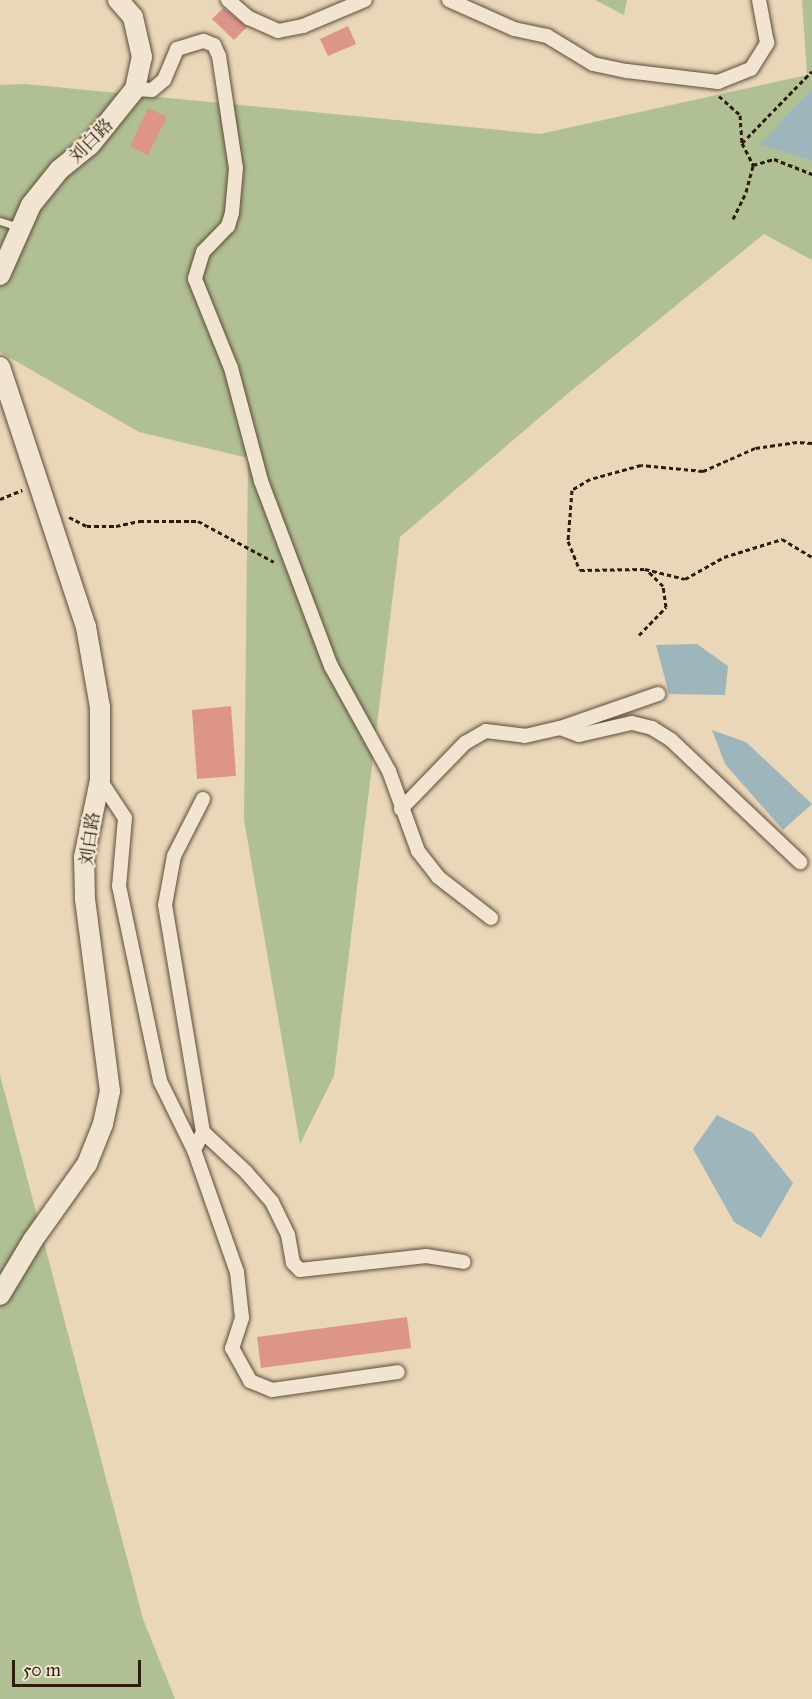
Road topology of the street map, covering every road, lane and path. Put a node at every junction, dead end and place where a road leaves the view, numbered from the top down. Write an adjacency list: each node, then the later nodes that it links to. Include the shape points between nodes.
1 (118, 0): 8 (street, 刘白路, via 133,17 142,57)
2 (228, 0): 3 (street, via 249,18 278,31 303,26)
3 (365, 0)
4 (449, 0): 7 (street, via 514,29 548,36 593,64)
5 (759, 0): 7 (street, via 767,43 752,69)
6 (812, 71): 9 (path)
7 (718, 82): 9 (path, via 720,99 740,115)
8 (135, 89): 14 (street, 刘白路, via 90,145 52,179 31,205); 29 (street, via 152,90 164,80 177,49 204,41 214,45 236,168 228,226 203,252 195,279 231,368 261,481 331,666 389,771)
9 (742, 143): 10 (path)
10 (753, 165): 11 (path, via 774,159); 12 (path)
11 (812, 174)
12 (733, 219)
13 (0, 221): 14 (lane)
14 (21, 228): 15 (street, 刘白路)
15 (0, 275)
16 (0, 367): 18 (street, 刘白路)
17 (812, 443): 23 (path, via 755,448 703,471 641,465 590,479 572,490 568,541 580,570)
18 (38, 483): 19 (path); 20 (street, 刘白路)
19 (0, 499)
20 (54, 537): 22 (path, via 61,512 87,526 198,521); 27 (street, 刘白路, via 69,569 86,627 100,707)
21 (812, 557): 23 (path, via 782,539 724,557 685,579)
22 (276, 563)
23 (645, 569): 24 (path, via 663,586 666,607)
24 (639, 635)
25 (658, 694): 26 (street)
26 (560, 728): 29 (street, via 525,736 486,731 465,743); 30 (street, via 579,735 633,723 652,729 671,740)
27 (100, 780): 33 (street, via 125,818 119,886 160,1081); 35 (street, 刘白路, via 84,857 110,1091 103,1124 87,1164)
28 (203, 799): 32 (street, via 174,856 165,905)
29 (401, 809): 31 (street, via 418,851 438,877)
30 (800, 862)
31 (491, 918)
32 (203, 1132): 33 (street); 34 (street, via 272,1202 288,1236 293,1263 300,1270 426,1256)
33 (194, 1150): 36 (street, via 237,1272 242,1318 232,1348 250,1381 272,1390)
34 (464, 1262)
35 (0, 1295)
36 (398, 1372)

